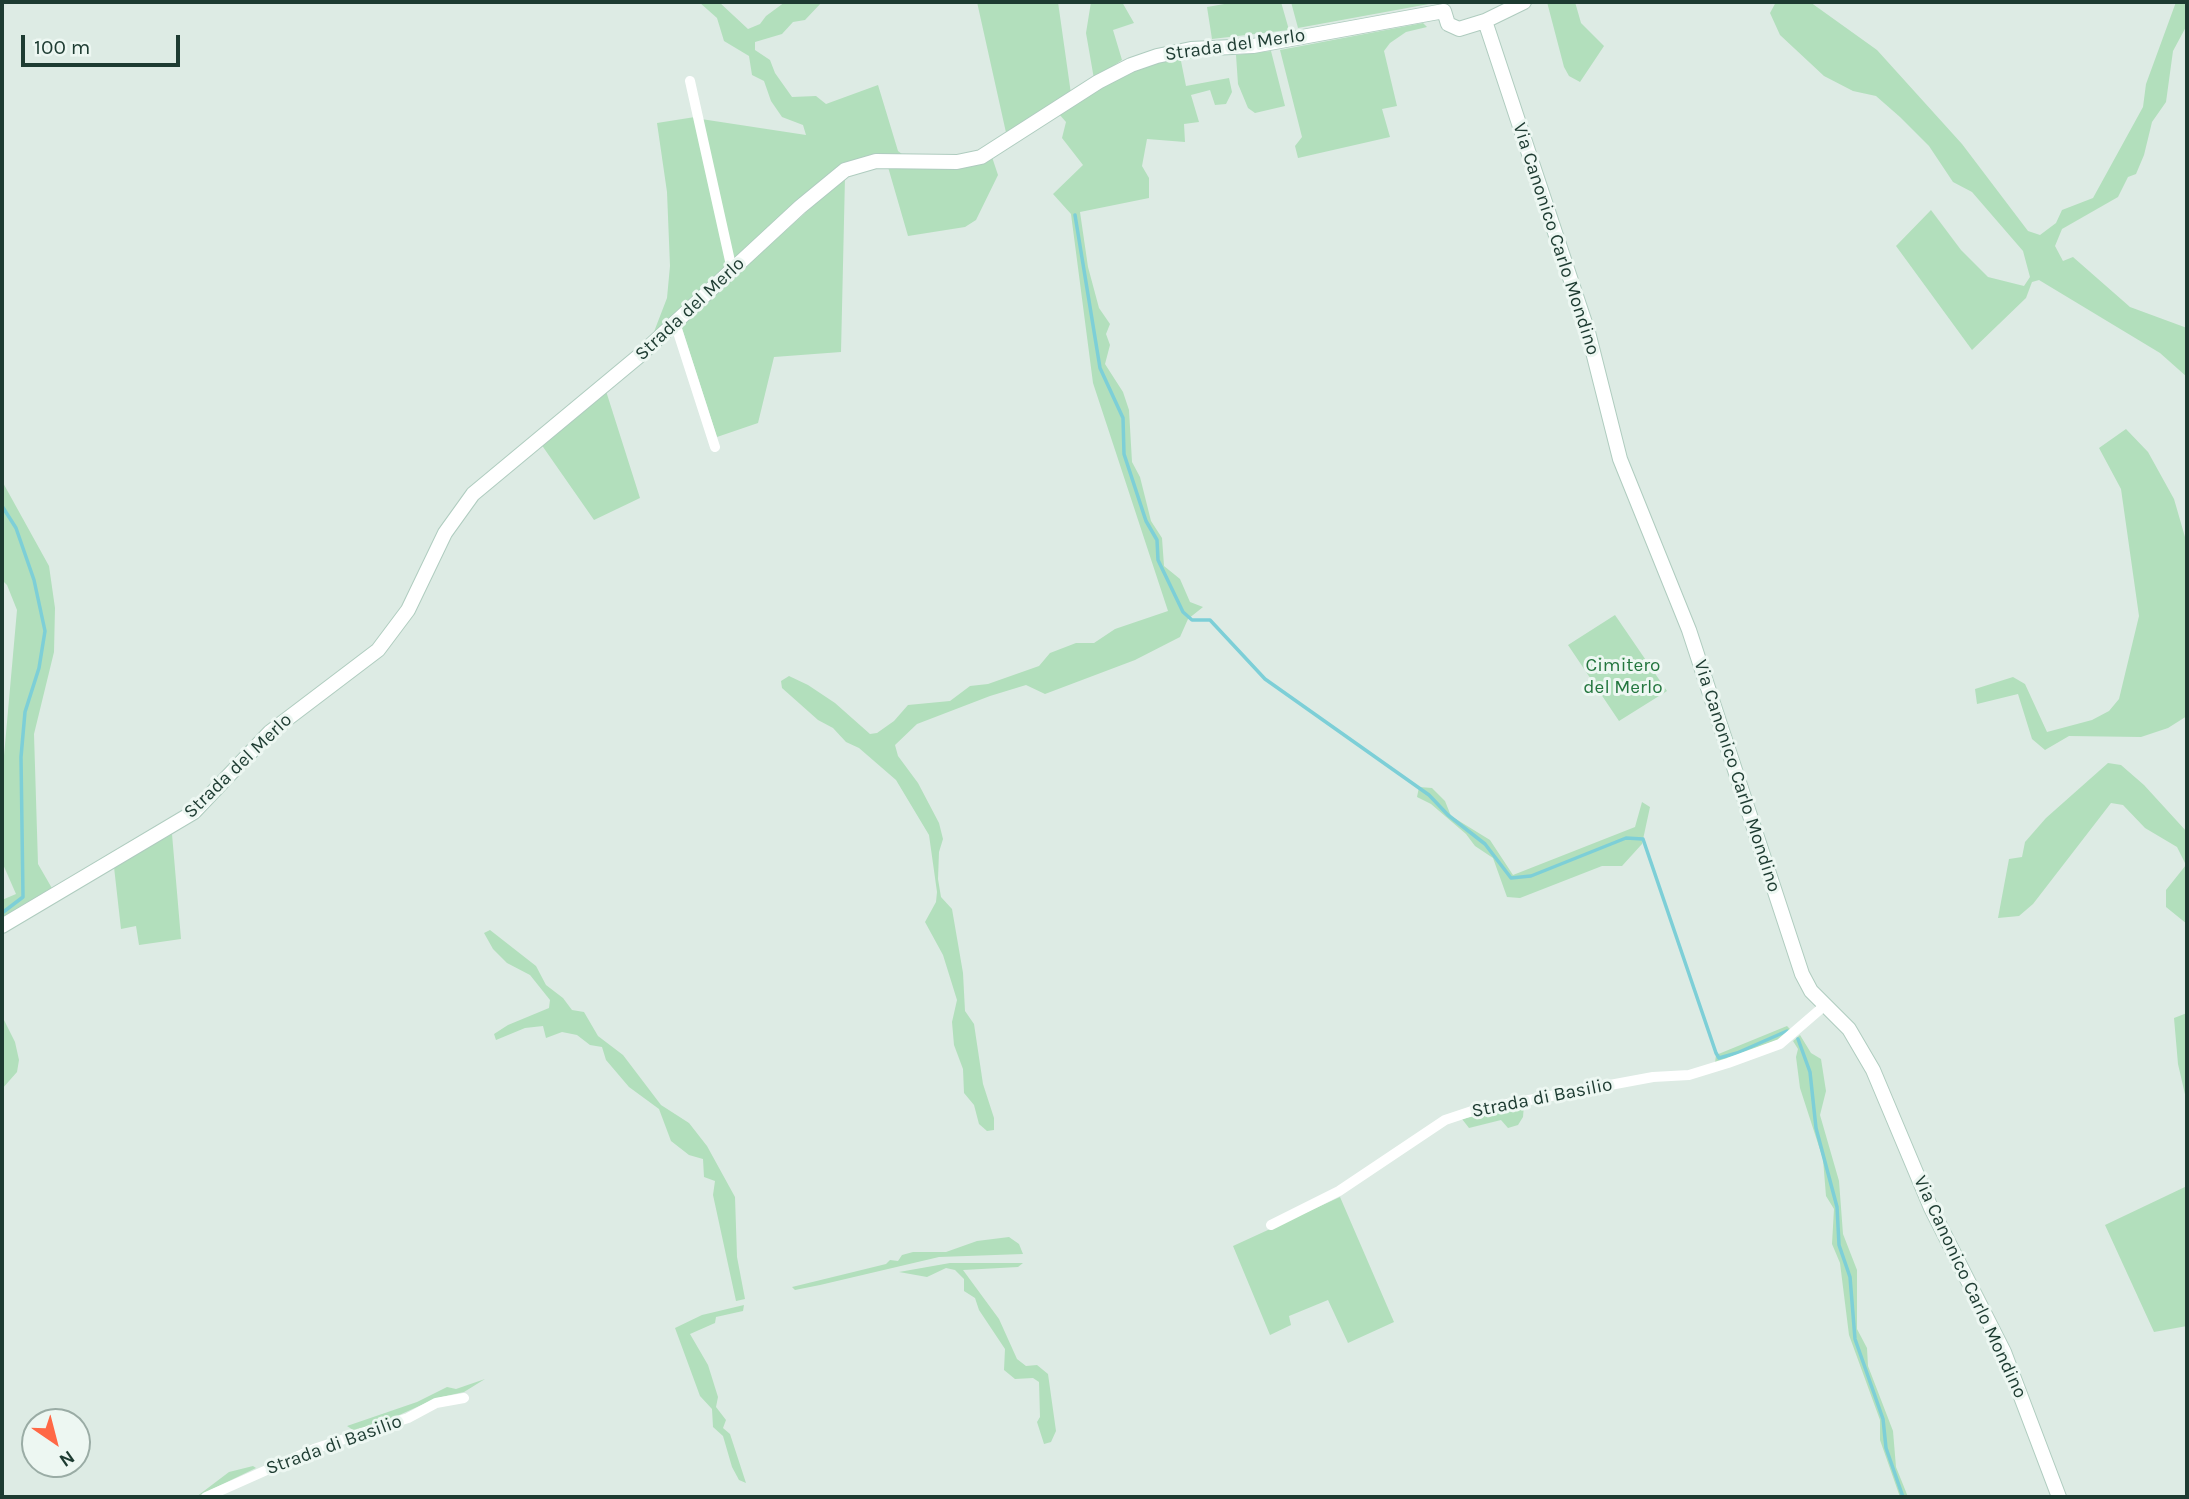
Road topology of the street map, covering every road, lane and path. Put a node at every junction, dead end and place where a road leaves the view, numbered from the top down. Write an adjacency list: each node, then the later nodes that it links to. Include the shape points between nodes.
1 (1524, 2): 3 (street, Strada del Merlo)
2 (1443, 6): 3 (street, Strada del Merlo, via 1453,29); 5 (street, Strada del Merlo, via 1264,45 1191,50 1144,60 1098,82 981,157 957,162 876,160 845,170)
3 (1485, 21): 9 (street, Via Canonico Carlo Mondino, via 1588,332 1619,459 1689,630 1802,974)
4 (690, 81): 5 (street)
5 (732, 270): 6 (street, Strada del Merlo)
6 (675, 323): 7 (street); 8 (street, Strada del Merlo, via 474,494 445,533 408,610 378,650 270,732 194,813)
7 (715, 447)
8 (2, 926)
9 (1824, 1006): 10 (street, Strada di Basilio, via 1780,1044 1728,1063 1689,1074 1475,1110 1445,1120 1346,1187); 13 (street, Via Canonico Carlo Mondino, via 1849,1029 1873,1070 1931,1208 2004,1352)
10 (1271, 1225)
11 (464, 1398): 12 (street, Strada di Basilio, via 436,1403 408,1418 314,1449)
12 (206, 1497)
13 (2059, 1497)

